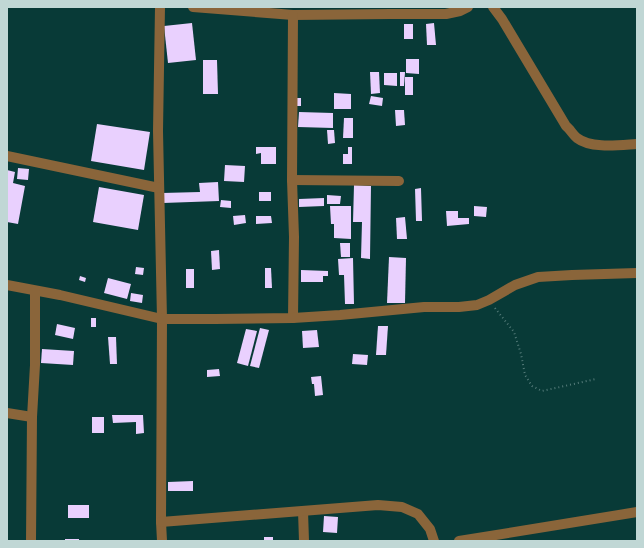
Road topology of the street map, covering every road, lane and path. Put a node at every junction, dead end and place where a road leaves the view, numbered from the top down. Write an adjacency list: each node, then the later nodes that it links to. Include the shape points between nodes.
1 (160, 7): 10 (street)
2 (193, 7): 5 (street)
3 (468, 7): 5 (street, via 446,14)
4 (493, 7): 6 (street, via 566,126 577,138 593,145)
5 (293, 15): 8 (street)
6 (637, 144)
7 (7, 156): 10 (street)
8 (292, 180): 9 (street); 16 (street)
9 (399, 181)
10 (159, 188): 15 (street)
11 (637, 273): 14 (street, via 538,277 515,285)
12 (7, 285): 13 (street)
13 (35, 291): 15 (street); 19 (street)
14 (489, 300): 16 (street, via 477,305 459,307 424,307); 17 (path, via 514,332 525,375 532,386 542,391)
15 (162, 318): 16 (street); 22 (street)
16 (293, 318)
17 (596, 379)
18 (7, 413): 19 (street)
19 (32, 417): 23 (street)
20 (303, 511): 22 (street); 25 (street); 26 (street, via 378,505 402,507 418,514 430,529)
21 (637, 512): 27 (street)
22 (161, 522): 24 (street)
23 (31, 541)
24 (162, 541)
25 (304, 541)
26 (434, 541)
27 (459, 541)

